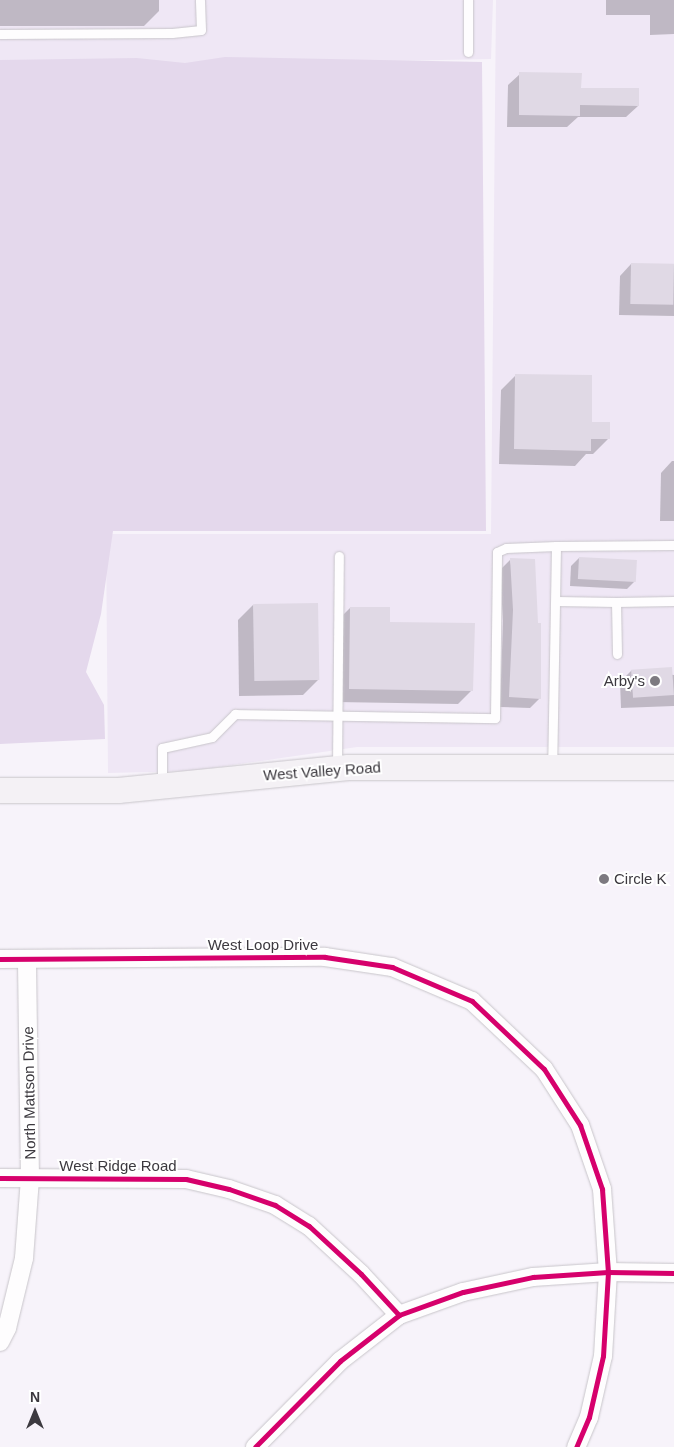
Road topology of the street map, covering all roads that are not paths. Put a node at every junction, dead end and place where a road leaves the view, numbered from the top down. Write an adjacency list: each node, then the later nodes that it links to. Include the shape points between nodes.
1 (200, 0): 3 (lane, via 200,30)
2 (468, 0): 4 (lane)
3 (0, 34)
4 (468, 52)
5 (674, 544): 6 (lane)
6 (556, 546): 8 (lane); 12 (lane, via 506,548 497,552 495,718)
7 (339, 556): 12 (lane)
8 (556, 601): 10 (lane); 15 (lane)
9 (674, 601): 10 (lane)
10 (616, 602): 11 (lane)
11 (617, 654)
12 (337, 714): 14 (lane); 16 (lane, via 235,714 212,737 162,748)
13 (674, 767): 15 (main road, West Valley Road)
14 (337, 768): 15 (main road, West Valley Road); 16 (main road, West Valley Road)
15 (552, 768)
16 (162, 786): 17 (main road, West Valley Road, via 118,790)
17 (0, 790)
18 (0, 960): 19 (street, West Loop Drive)
19 (27, 960): 21 (street, North Mattson Drive); 22 (street, West Loop Drive, via 325,957 392,967 472,1001 544,1069 580,1125 602,1189)
20 (0, 1178): 21 (street, West Ridge Road)
21 (30, 1178): 24 (street, West Ridge Road, via 186,1179 275,1205 309,1226 362,1274); 25 (street, North Mattson Drive, via 24,1258 7,1328)
22 (608, 1272): 23 (street); 24 (street, via 533,1277 463,1292); 27 (street, West Loop Drive, via 603,1356 589,1417)
23 (674, 1273)
24 (399, 1315): 26 (street, via 340,1361)
25 (0, 1342)
26 (255, 1447)
27 (576, 1447)

